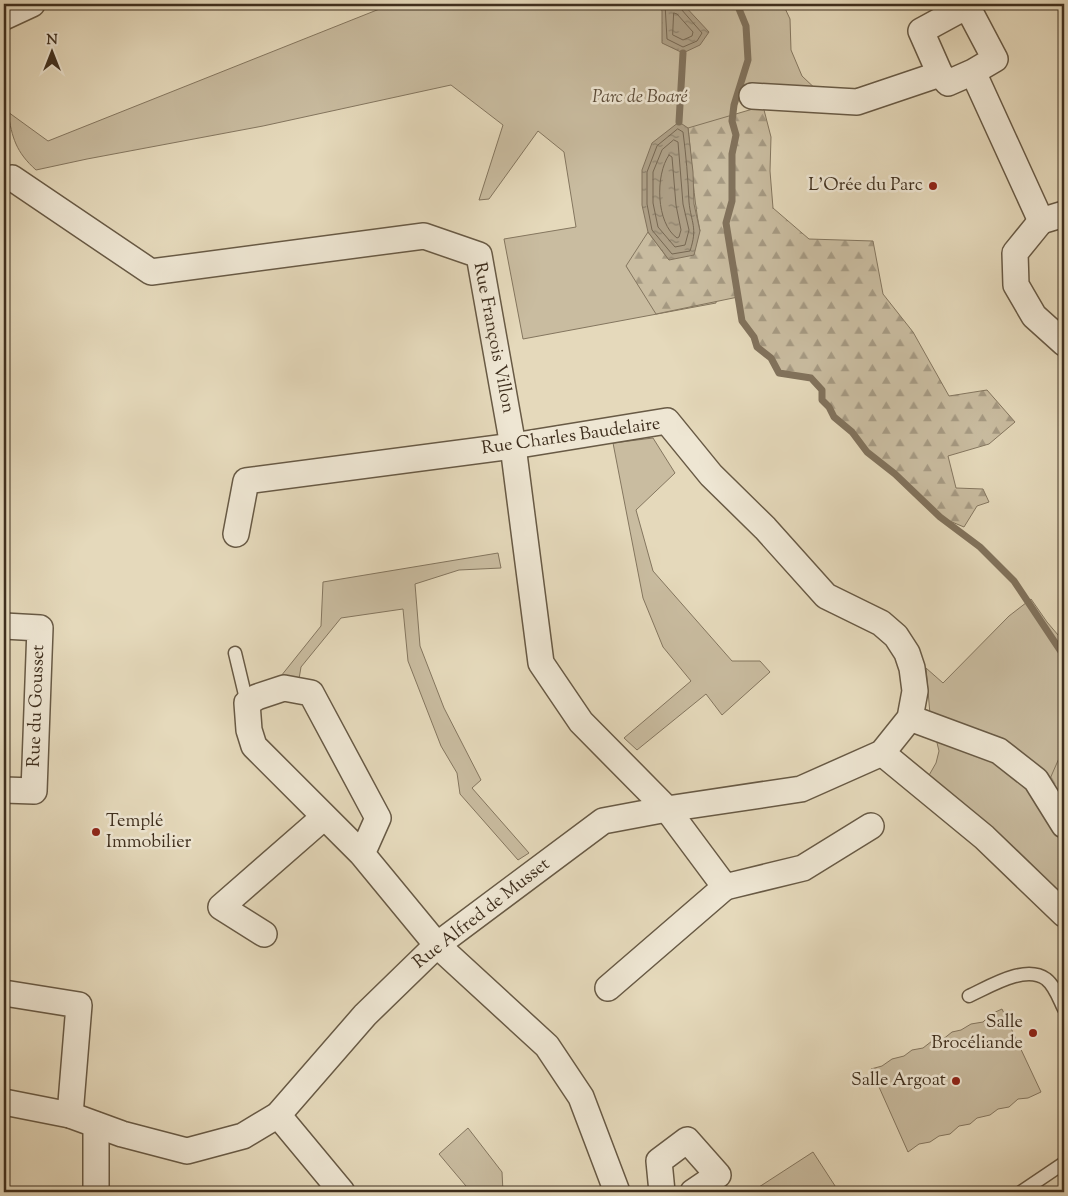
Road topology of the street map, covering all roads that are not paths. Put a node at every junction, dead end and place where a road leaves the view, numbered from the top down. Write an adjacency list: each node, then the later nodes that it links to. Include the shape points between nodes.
1 (32, 4): 2 (street)
2 (4, 17)
3 (972, 72): 4 (street, via 948,83); 4 (street, via 995,59 967,6 921,31); 7 (street)
4 (940, 74): 5 (street, via 857,102)
5 (752, 96)
6 (7, 174): 9 (street, Rue François Villon, via 151,272 424,236 479,255)
7 (1053, 218): 8 (street, via 1015,253 1016,285 1034,316)
8 (1064, 343)
9 (513, 446): 10 (street, Rue Charles Baudelaire, via 246,482); 14 (street, Rue Charles Baudelaire, via 668,421 711,475 765,528 826,596 881,622 896,636 908,653 912,668 915,691); 17 (street, Rue François Villon, via 541,663 582,722)
10 (236, 534)
11 (4, 626): 16 (street, Rue du Gousset, via 40,628 34,791)
12 (235, 653): 13 (lane)
13 (247, 703): 18 (street, via 254,746); 21 (street, via 284,688 311,693 378,818)
14 (910, 718): 15 (street, Rue Alfred de Musset); 19 (street, via 999,751 1036,780)
15 (882, 752): 17 (street, Rue Alfred de Musset, via 801,790); 23 (street, via 984,837)
16 (4, 790)
17 (667, 809): 22 (street, Rue François Villon); 25 (street, Rue Alfred de Musset, via 603,821)
18 (324, 816): 21 (street); 24 (street, via 221,907)
19 (1064, 825)
20 (872, 826): 22 (street, via 803,868)
21 (362, 854): 25 (street)
22 (725, 887): 26 (street)
23 (1064, 914)
24 (264, 934)
25 (437, 945): 32 (street, Rue Alfred de Musset, via 365,1015); 37 (street, via 547,1046 581,1097)
26 (608, 988)
27 (4, 993): 31 (street, via 79,1005)
28 (969, 996): 29 (lane, via 1014,976 1034,975 1054,987)
29 (1064, 1009)
30 (4, 1102): 31 (street, Rue Alfred de Musset)
31 (70, 1115): 33 (street, Rue Alfred de Musset)
32 (278, 1115): 33 (street, Rue Alfred de Musset, via 244,1136 187,1151); 36 (street)
33 (96, 1125): 35 (street)
34 (1064, 1163): 40 (lane)
35 (96, 1192)
36 (342, 1192)
37 (616, 1192)
38 (662, 1192): 39 (street, via 659,1161 687,1140 718,1174)
39 (693, 1192)
40 (1021, 1192)

